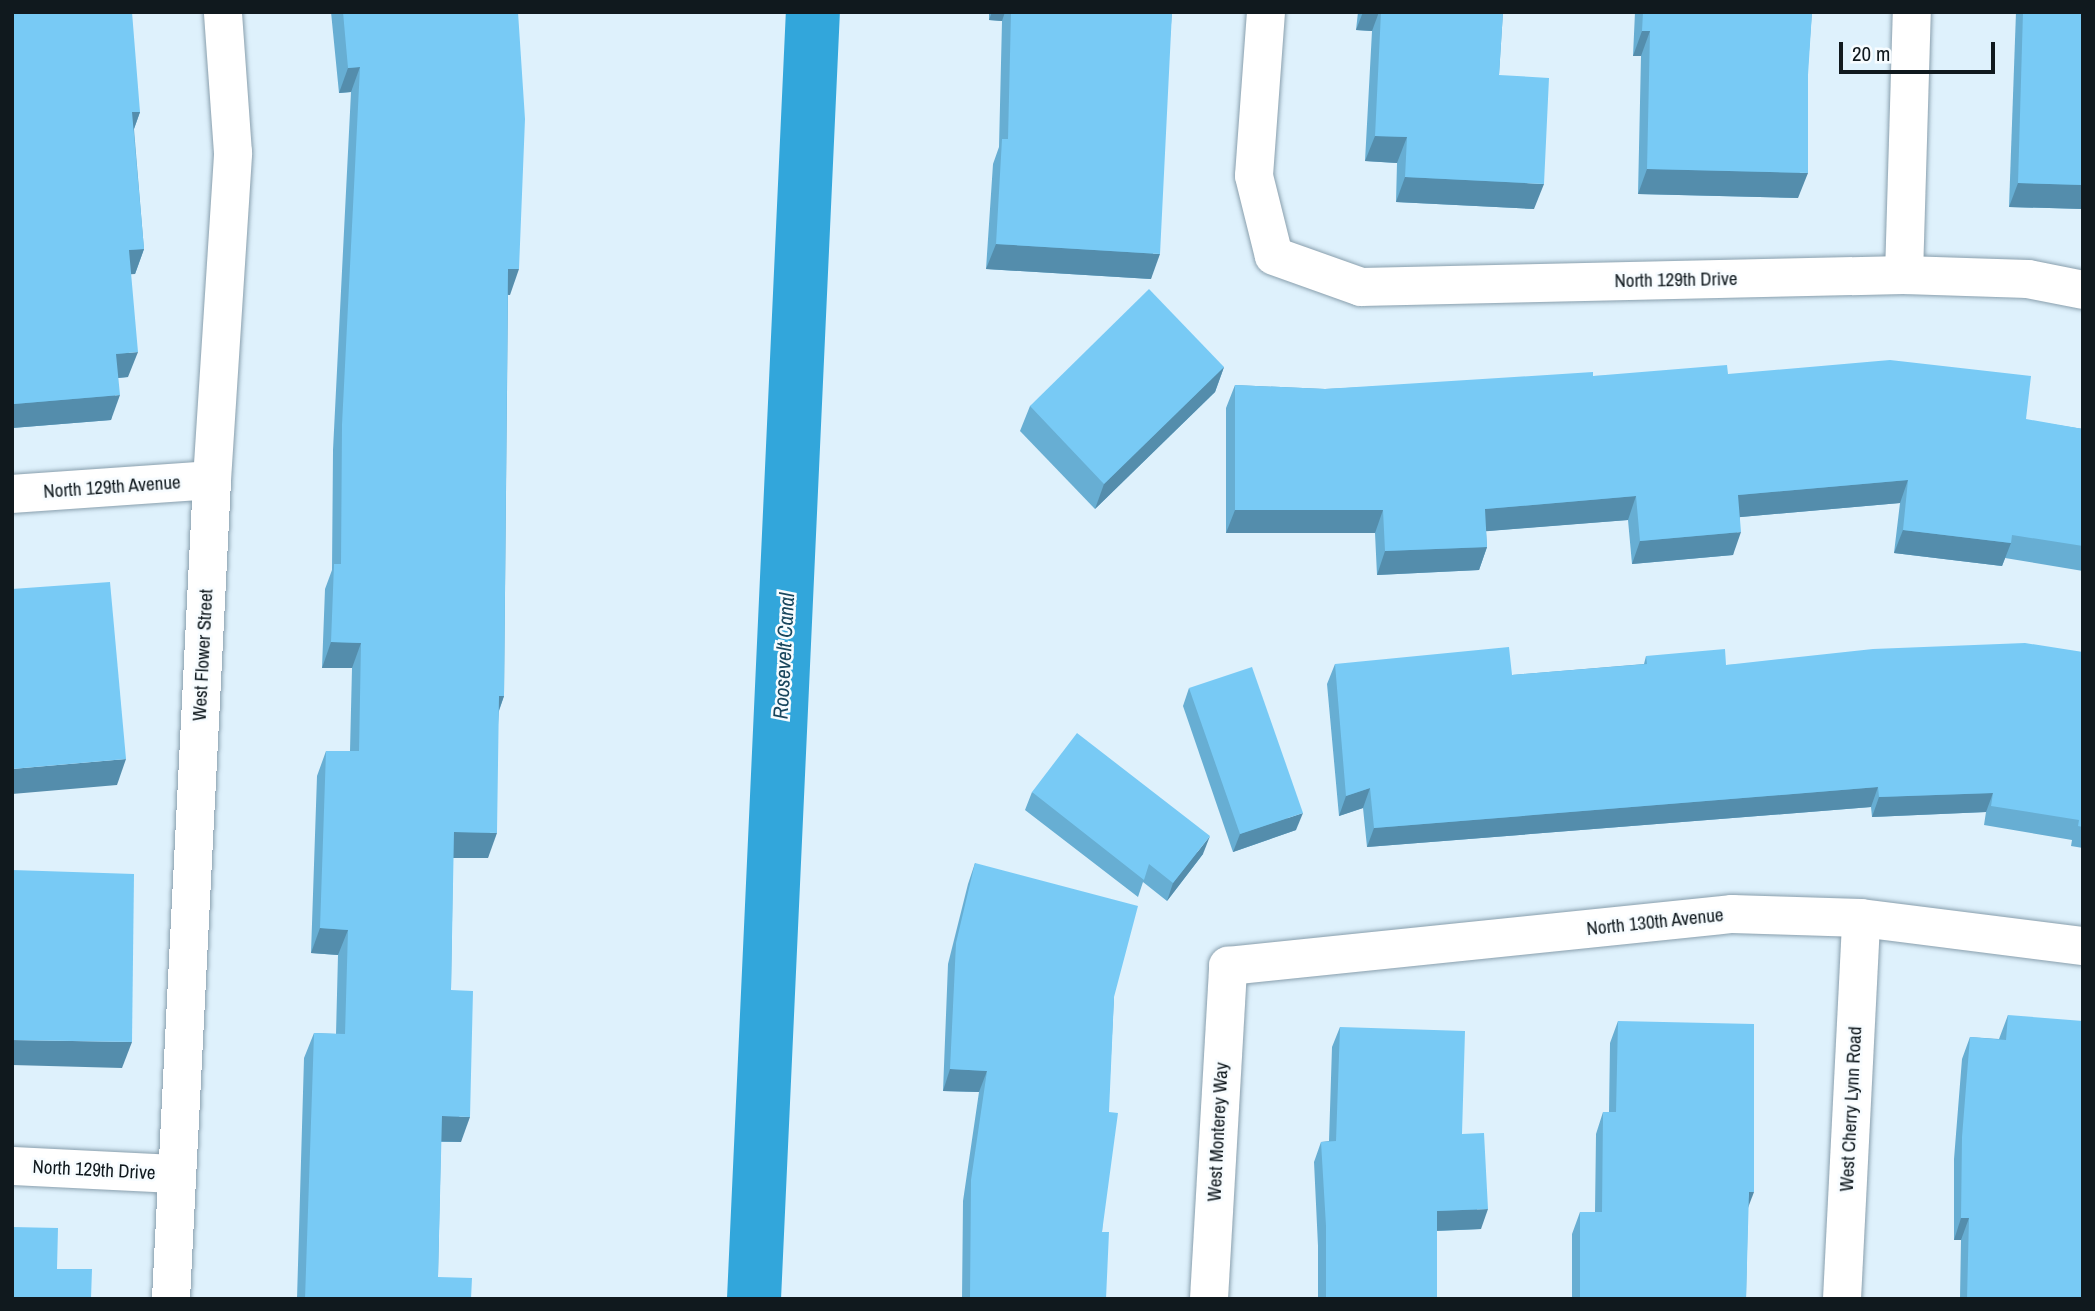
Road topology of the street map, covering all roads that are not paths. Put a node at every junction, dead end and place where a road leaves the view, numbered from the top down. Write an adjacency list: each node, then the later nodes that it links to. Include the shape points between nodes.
1 (223, 12): 6 (street, West Flower Street, via 233,153)
2 (1266, 12): 4 (street, North 129th Drive, via 1254,176 1273,256 1361,287)
3 (1912, 12): 4 (street)
4 (1904, 275): 5 (street, North 129th Drive, via 2028,279)
5 (2083, 290)
6 (212, 481): 7 (street, North 129th Avenue); 12 (street, West Flower Street)
7 (12, 494)
8 (1861, 918): 9 (street, North 130th Avenue); 10 (street, North 130th Avenue, via 1732,914); 15 (street, West Cherry Lynn Road)
9 (2083, 946)
10 (1228, 966): 14 (street, West Monterey Way)
11 (12, 1166): 12 (street, North 129th Drive)
12 (176, 1174): 13 (street, West Flower Street)
13 (171, 1299)
14 (1209, 1299)
15 (1842, 1299)

